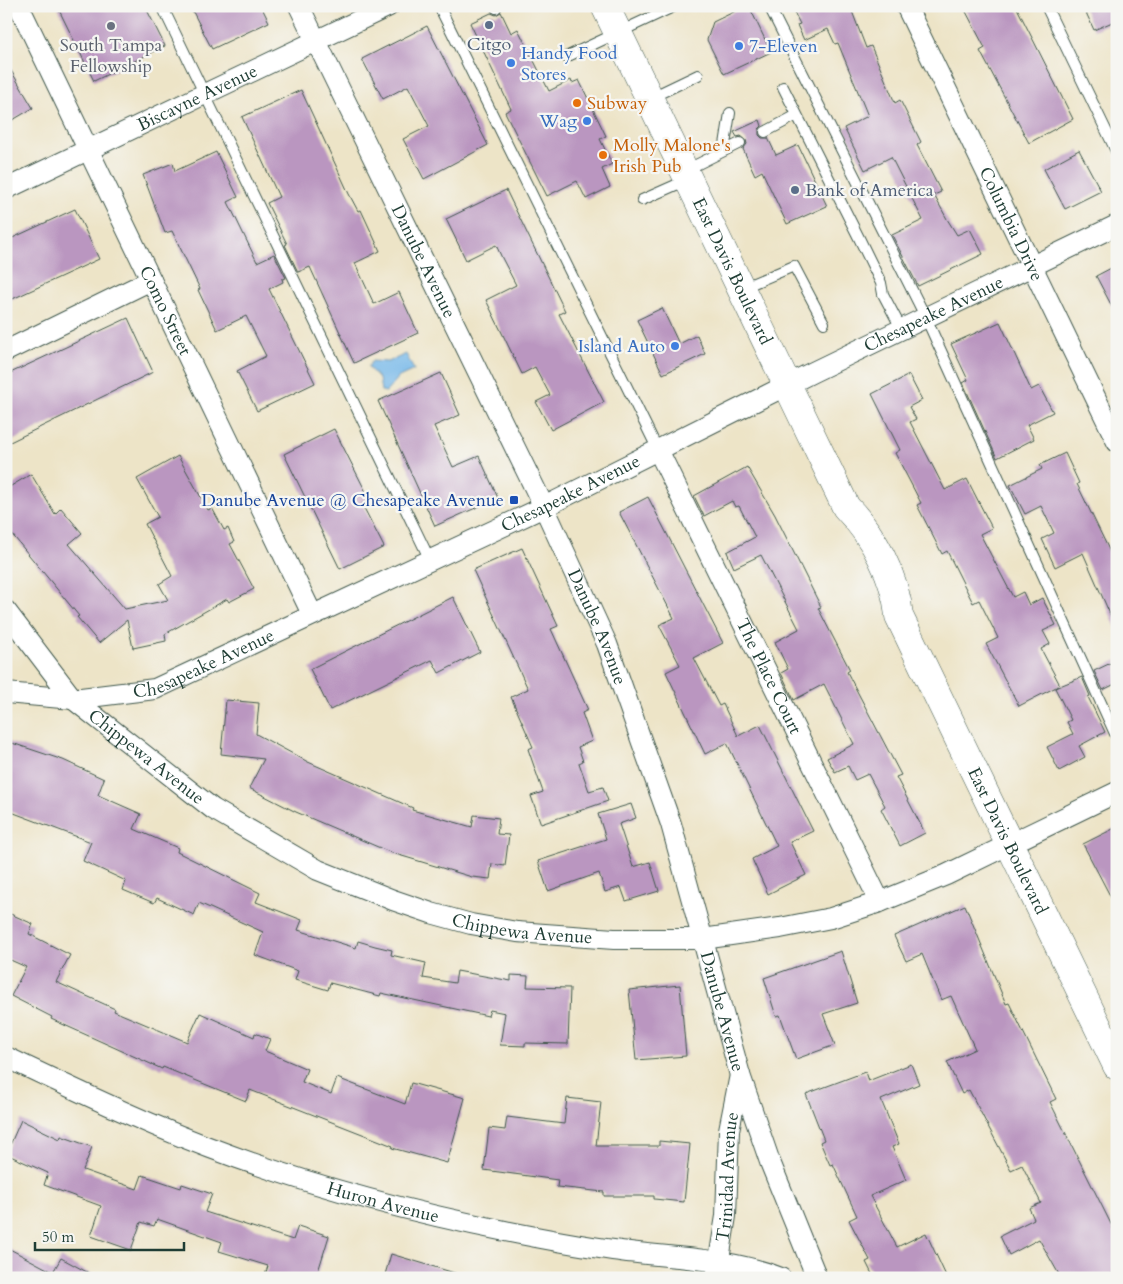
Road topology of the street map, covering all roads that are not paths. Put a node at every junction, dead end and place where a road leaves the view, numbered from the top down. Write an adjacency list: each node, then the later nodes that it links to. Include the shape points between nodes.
1 (19, 6): 22 (street, Como Street)
2 (162, 6): 16 (lane)
3 (300, 6): 12 (street, Danube Avenue)
4 (389, 6): 12 (street, Biscayne Avenue)
5 (439, 6): 38 (lane)
6 (605, 6): 11 (street, East Davis Boulevard)
7 (675, 6): 11 (lane)
8 (769, 6): 32 (lane)
9 (906, 6): 29 (street, Columbia Drive)
10 (1046, 6): 24 (lane)
11 (618, 34): 13 (lane); 17 (street, East Davis Boulevard)
12 (316, 40): 16 (street, Biscayne Avenue); 39 (street, Danube Avenue)
13 (566, 57)
14 (698, 76): 17 (lane)
15 (783, 87): 19 (lane)
16 (206, 94): 22 (street, Biscayne Avenue); 40 (lane)
17 (649, 98): 25 (street, East Davis Boulevard)
18 (730, 113): 23 (lane)
19 (797, 115): 20 (lane); 34 (lane)
20 (765, 132)
21 (740, 143): 23 (lane)
22 (89, 150): 26 (street, Biscayne Avenue); 30 (street, Como Street)
23 (724, 151): 25 (lane)
24 (1117, 153)
25 (686, 175): 27 (lane); 31 (street, East Davis Boulevard)
26 (6, 189)
27 (642, 200)
28 (1117, 225): 29 (street, Chesapeake Avenue)
29 (1032, 266): 32 (street, Chesapeake Avenue); 37 (street, Columbia Drive)
30 (151, 280): 35 (street); 42 (street, Como Street)
31 (741, 289): 33 (lane, via 794,266); 36 (street, East Davis Boulevard)
32 (926, 318): 34 (street, Chesapeake Avenue); 45 (lane)
33 (824, 323)
34 (902, 330): 36 (street, Chesapeake Avenue)
35 (6, 351)
36 (788, 385): 38 (street, Chesapeake Avenue); 47 (street, East Davis Boulevard, via 846,507 858,519 891,580 899,616)
37 (1117, 442)
38 (658, 450): 39 (street, Chesapeake Avenue); 48 (street, The Place Court)
39 (544, 507): 40 (street, Chesapeake Avenue); 49 (street, Danube Avenue, via 607,644 671,824)
40 (430, 560): 42 (street, Chesapeake Avenue)
41 (6, 611): 44 (street, Chippewa Avenue)
42 (312, 614): 44 (street, Chesapeake Avenue, via 155,689)
43 (6, 693): 44 (street, Chesapeake Avenue)
44 (72, 699): 49 (street, Chippewa Avenue, via 213,809 318,870 393,900 471,924 517,932 614,939)
45 (1117, 738)
46 (1117, 792): 47 (street, Chippewa Avenue)
47 (1009, 844): 48 (street, Chippewa Avenue); 51 (street, East Davis Boulevard)
48 (880, 902): 49 (street, Chippewa Avenue, via 822,920)
49 (703, 939): 52 (street, Danube Avenue)
50 (6, 1056): 53 (street, Huron Avenue, via 155,1126 225,1153 372,1200 540,1238)
51 (1117, 1066)
52 (740, 1075): 53 (street, Trinidad Avenue, via 729,1130 726,1216); 55 (street, Danube Avenue, via 770,1162)
53 (717, 1270): 54 (street, Huron Avenue, via 748,1267)
54 (781, 1278)
55 (817, 1278)

